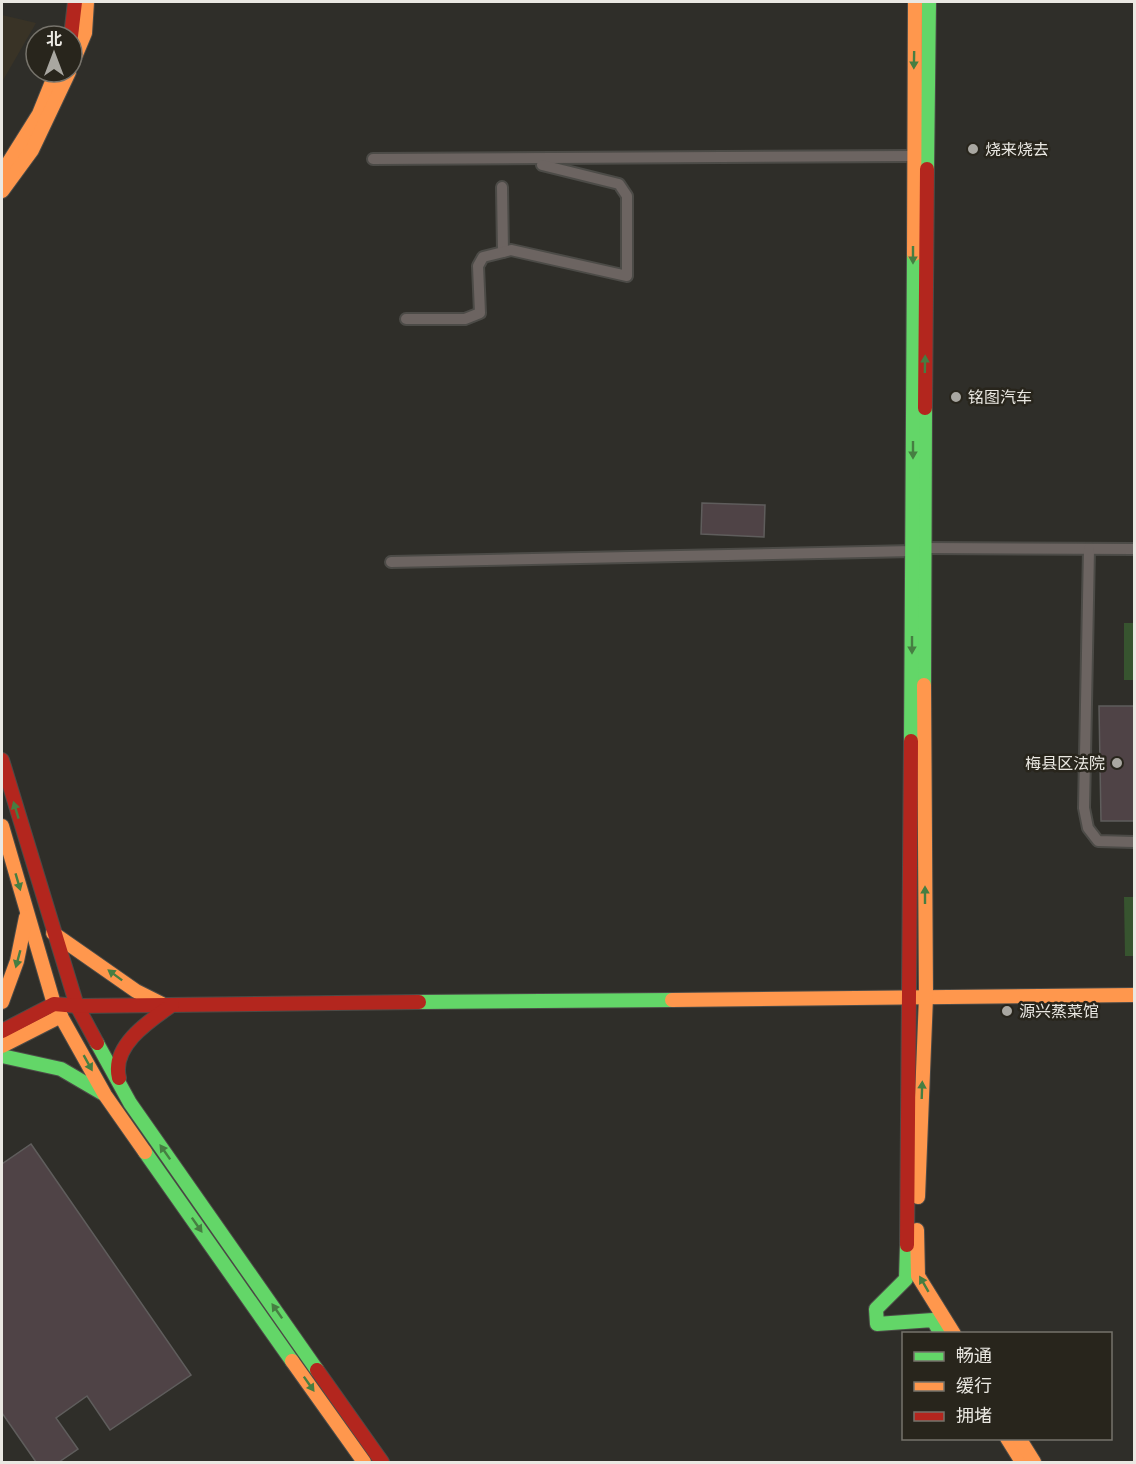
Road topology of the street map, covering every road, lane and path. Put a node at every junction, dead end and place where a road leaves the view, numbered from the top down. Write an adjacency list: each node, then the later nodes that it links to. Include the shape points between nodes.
1 (75, 2): 5 (street)
2 (87, 2): 6 (street)
3 (915, 2): 9 (street, one-way to 9)
4 (929, 2): 19 (street, one-way to 4)
5 (73, 24)
6 (84, 35)
7 (51, 84): 12 (street, via 39,114)
8 (64, 84): 14 (street, via 16,177)
9 (913, 156): 10 (street); 19 (street, one-way to 19)
10 (373, 159)
11 (542, 165): 15 (street, via 619,184 627,196 627,276 512,250)
12 (2, 173)
13 (502, 187): 15 (street)
14 (2, 191)
15 (504, 252): 16 (street, via 483,257 478,266 480,313 465,319)
16 (406, 319)
17 (1089, 549): 18 (street); 19 (street); 23 (street, via 1084,808 1088,828 1098,841)
18 (1134, 549)
19 (918, 550): 20 (street); 27 (street, one-way to 27); 28 (street, one-way to 19)
20 (391, 561)
21 (2, 760): 25 (street, one-way to 21)
22 (2, 826): 24 (street, one-way to 24)
23 (1134, 842)
24 (26, 914): 29 (street, one-way to 29, via 14,975); 32 (street)
25 (53, 933): 30 (street, one-way to 25, via 136,992); 31 (street)
26 (1134, 995): 28 (street)
27 (910, 998): 28 (street); 30 (street); 38 (street, via 906,1279 876,1309 877,1324 933,1320)
28 (926, 998): 39 (street, one-way to 28, via 918,1276)
29 (2, 1002)
30 (168, 1005): 31 (street); 36 (street, via 122,1053 116,1065)
31 (77, 1006): 32 (street); 36 (street)
32 (58, 1010): 33 (street); 34 (street); 37 (street, one-way to 37)
33 (2, 1031)
34 (2, 1046)
35 (2, 1056): 37 (street, via 61,1069)
36 (120, 1084): 43 (street, one-way to 36)
37 (105, 1095): 42 (street, one-way to 42)
38 (940, 1332)
39 (953, 1332)
40 (1008, 1440): 44 (street)
41 (1020, 1440): 45 (street)
42 (364, 1462)
43 (382, 1462)
44 (1022, 1462)
45 (1034, 1462)

